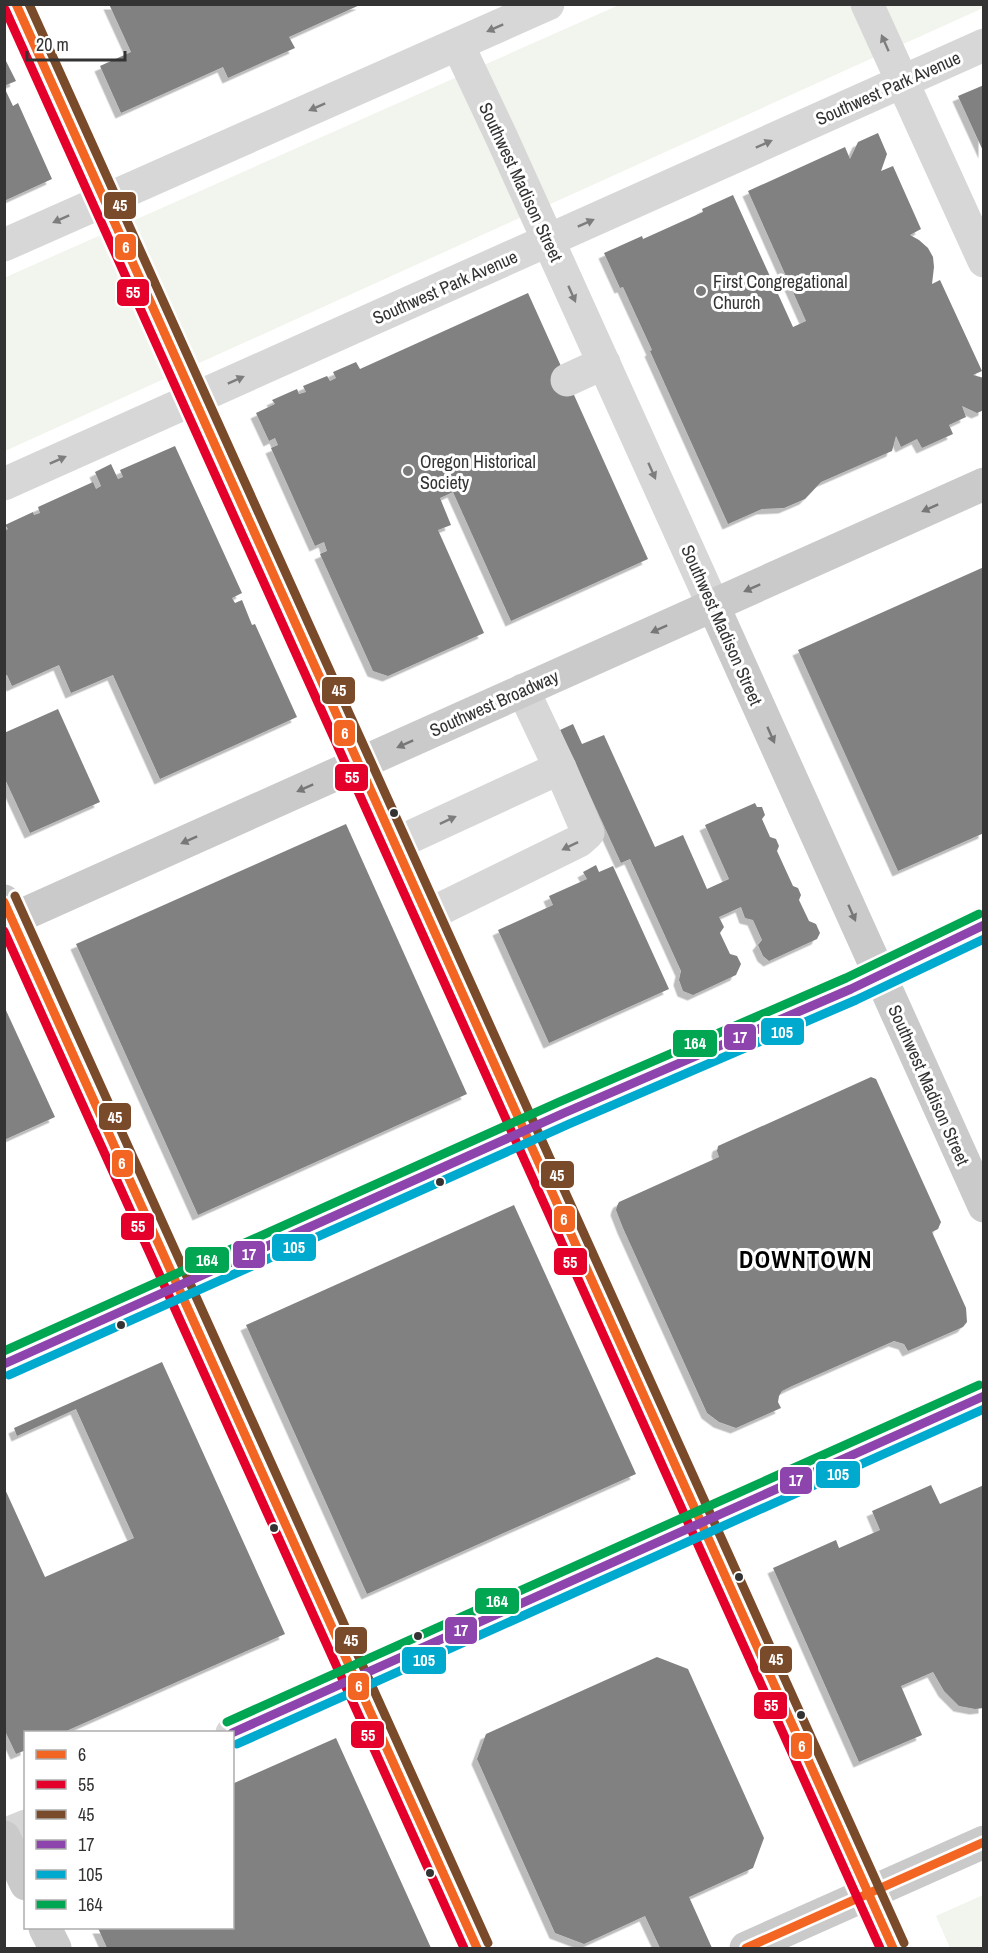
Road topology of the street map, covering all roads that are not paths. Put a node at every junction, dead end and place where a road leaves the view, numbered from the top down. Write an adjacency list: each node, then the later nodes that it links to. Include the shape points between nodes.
1 (16, 4): 7 (main road)
2 (548, 4): 4 (street, one-way to 4)
3 (867, 4): 6 (street, one-way to 3)
4 (458, 45): 7 (street, one-way to 7); 8 (street, Southwest Madison Street)
5 (984, 45): 6 (street, Southwest Park Avenue)
6 (902, 82): 8 (street, Southwest Park Avenue, one-way to 6); 10 (street)
7 (104, 200): 9 (street, one-way to 9); 13 (main road)
8 (548, 240): 11 (street, Southwest Madison Street, one-way to 11); 13 (street, Southwest Park Avenue, one-way to 8)
9 (4, 245)
10 (984, 261)
11 (604, 363): 12 (street); 16 (street, Southwest Madison Street, one-way to 16)
12 (567, 380)
13 (194, 399): 14 (street, Southwest Park Avenue, one-way to 13); 18 (main road)
14 (4, 484)
15 (984, 484): 16 (main road, Southwest Broadway, one-way to 16)
16 (713, 605): 17 (main road, Southwest Broadway, one-way to 17); 24 (main road, Southwest Madison Street, one-way to 24)
17 (523, 690): 18 (main road, Southwest Broadway, one-way to 18); 19 (street)
18 (359, 764): 20 (main road); 21 (main road, Southwest Broadway, one-way to 21)
19 (560, 768): 20 (street, one-way to 19); 22 (street, one-way to 22, via 588,833 579,841)
20 (395, 844): 22 (main road)
21 (7, 914): 27 (main road)
22 (428, 915): 25 (main road)
23 (984, 925): 24 (street)
24 (880, 975): 25 (street); 26 (main road, Southwest Madison Street)
25 (524, 1131): 27 (street); 30 (main road)
26 (984, 1206)
27 (178, 1286): 28 (street); 31 (main road)
28 (4, 1364)
29 (984, 1396): 30 (street)
30 (701, 1523): 31 (street); 37 (main road)
31 (355, 1678): 32 (street); 40 (main road)
32 (234, 1732)
33 (24, 1827): 34 (street)
34 (4, 1836): 36 (main road)
35 (984, 1842): 37 (main road)
36 (24, 1880)
37 (868, 1894): 41 (main road); 42 (main road)
38 (46, 1929): 39 (main road)
39 (55, 1948)
40 (477, 1948)
41 (746, 1948)
42 (893, 1948)

